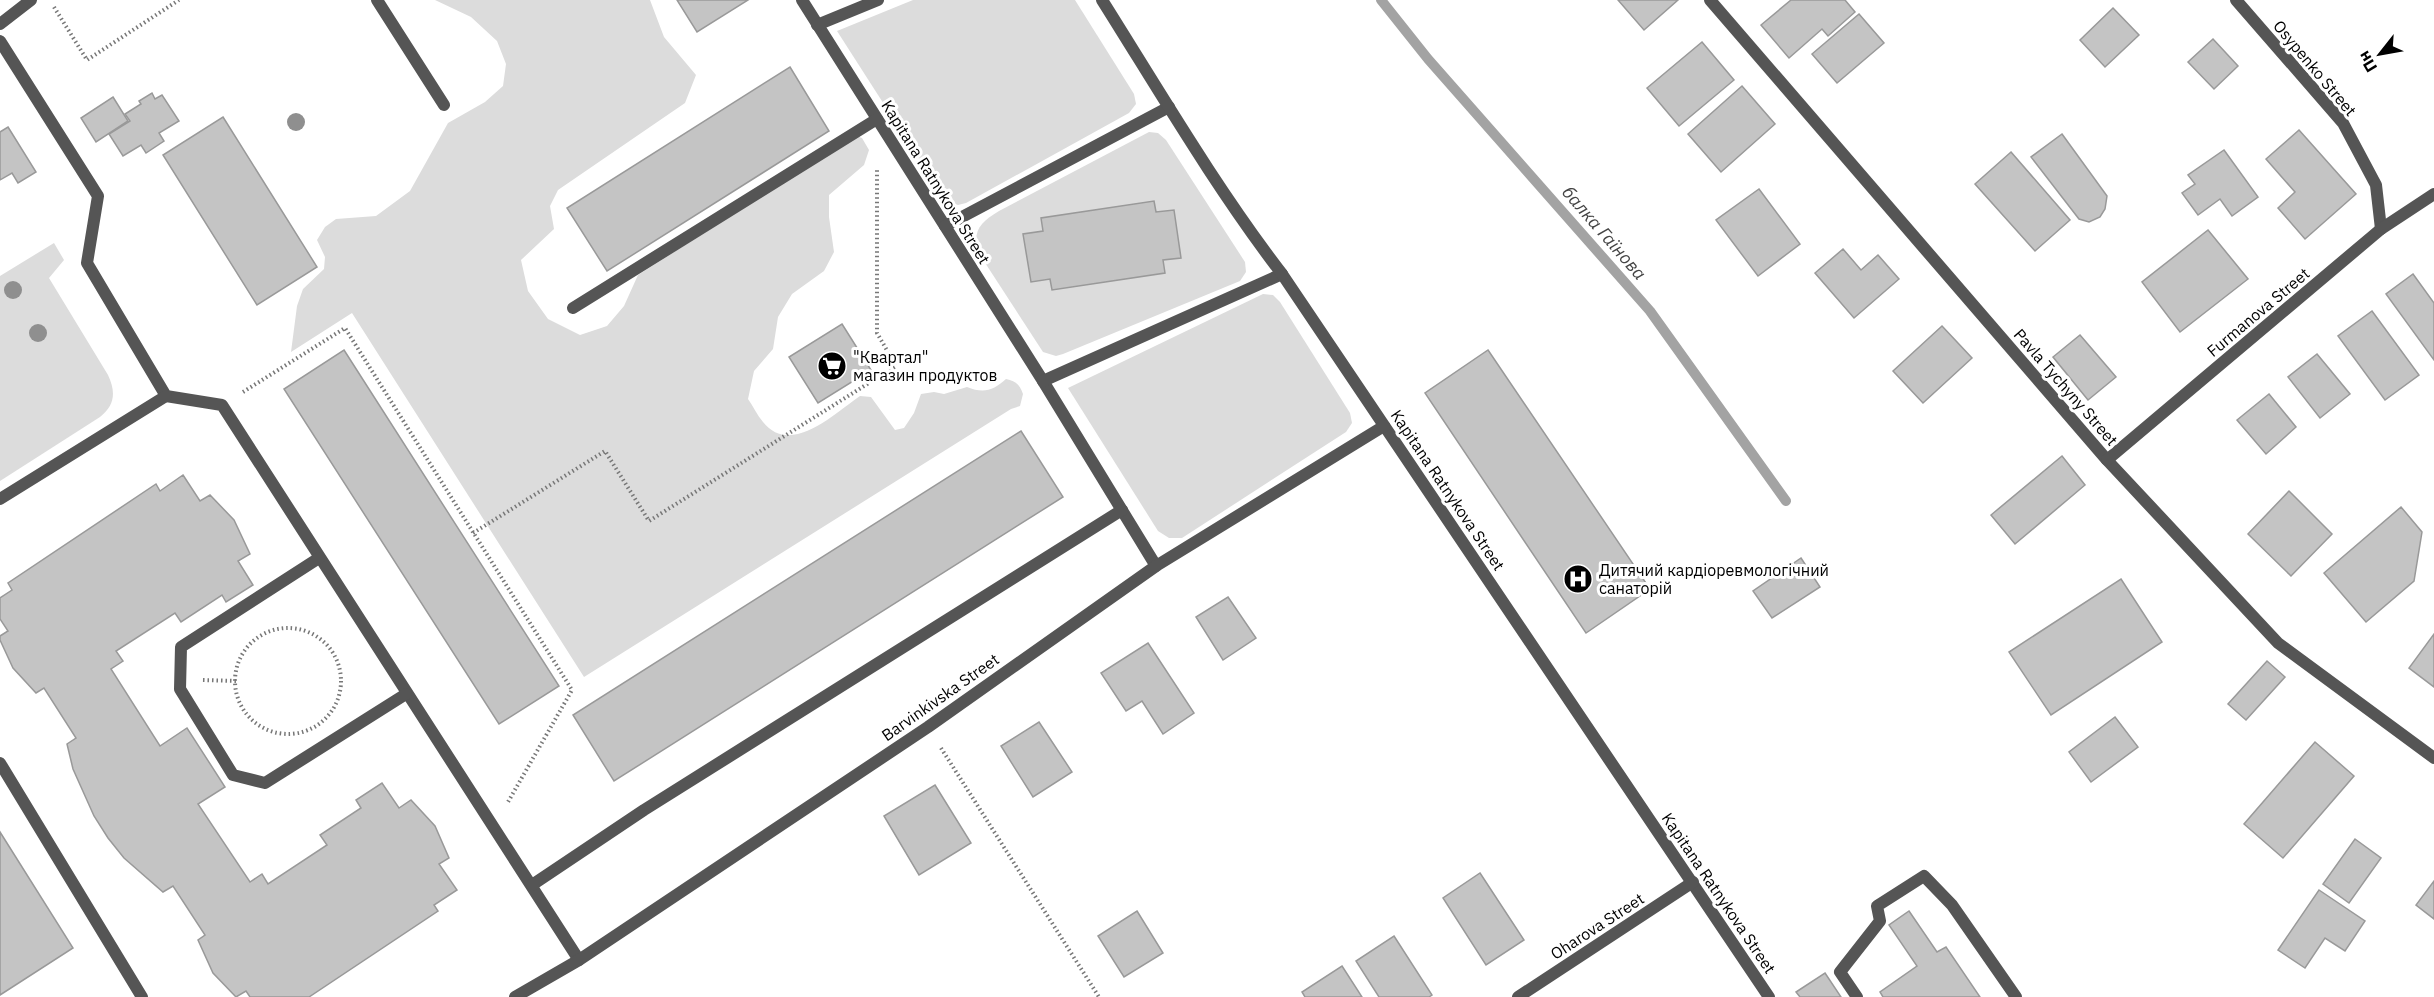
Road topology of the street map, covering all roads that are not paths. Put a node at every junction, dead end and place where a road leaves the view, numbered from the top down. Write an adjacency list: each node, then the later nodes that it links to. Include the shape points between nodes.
1 (31, 0): 8 (street)
2 (377, 0): 11 (street)
3 (802, 0): 9 (street, Kapitana Ratnykova Street)
4 (878, 0): 9 (street)
5 (1102, 0): 12 (street, Kapitana Ratnykova Street)
6 (1710, 0): 22 (street, Pavla Tychyny Street)
7 (2236, 0): 16 (street, Osypenko Street, via 2343,123 2376,185)
8 (0, 24)
9 (817, 25): 13 (street, Kapitana Ratnykova Street)
10 (0, 41): 20 (street, via 98,196 87,263)
11 (444, 105)
12 (1169, 107): 15 (street); 17 (street, Kapitana Ratnykova Street)
13 (877, 119): 15 (street, Kapitana Ratnykova Street); 18 (street)
14 (2434, 194): 16 (street, Furmanova Street)
15 (945, 226): 19 (street, Kapitana Ratnykova Street)
16 (2381, 229): 22 (street, Furmanova Street)
17 (1282, 274): 19 (street); 21 (street, Kapitana Ratnykova Street)
18 (573, 308)
19 (1043, 381): 24 (street, Kapitana Ratnykova Street)
20 (166, 396): 23 (street); 25 (street, via 222,405)
21 (1384, 426): 26 (street, Barvinkivska Street); 30 (street, Kapitana Ratnykova Street)
22 (2107, 460): 28 (street, Pavla Tychyny Street, via 2278,643)
23 (0, 499)
24 (1122, 510): 26 (street, Kapitana Ratnykova Street); 31 (street)
25 (319, 558): 27 (street); 27 (street, via 182,647 180,689 233,775 265,783)
26 (1156, 566): 32 (street, Barvinkivska Street, via 928,727)
27 (405, 694): 31 (street)
28 (2434, 758)
29 (0, 763): 33 (street)
30 (1693, 882): 35 (street, Oharova Street); 36 (street, Kapitana Ratnykova Street)
31 (531, 885): 32 (street)
32 (579, 960): 34 (street, Barvinkivska Street)
33 (142, 997)
34 (515, 997)
35 (1518, 997)
36 (1769, 997)
37 (1857, 997): 38 (street, via 1840,972 1880,921 1877,906 1924,876 1952,905)
38 (2016, 997)

